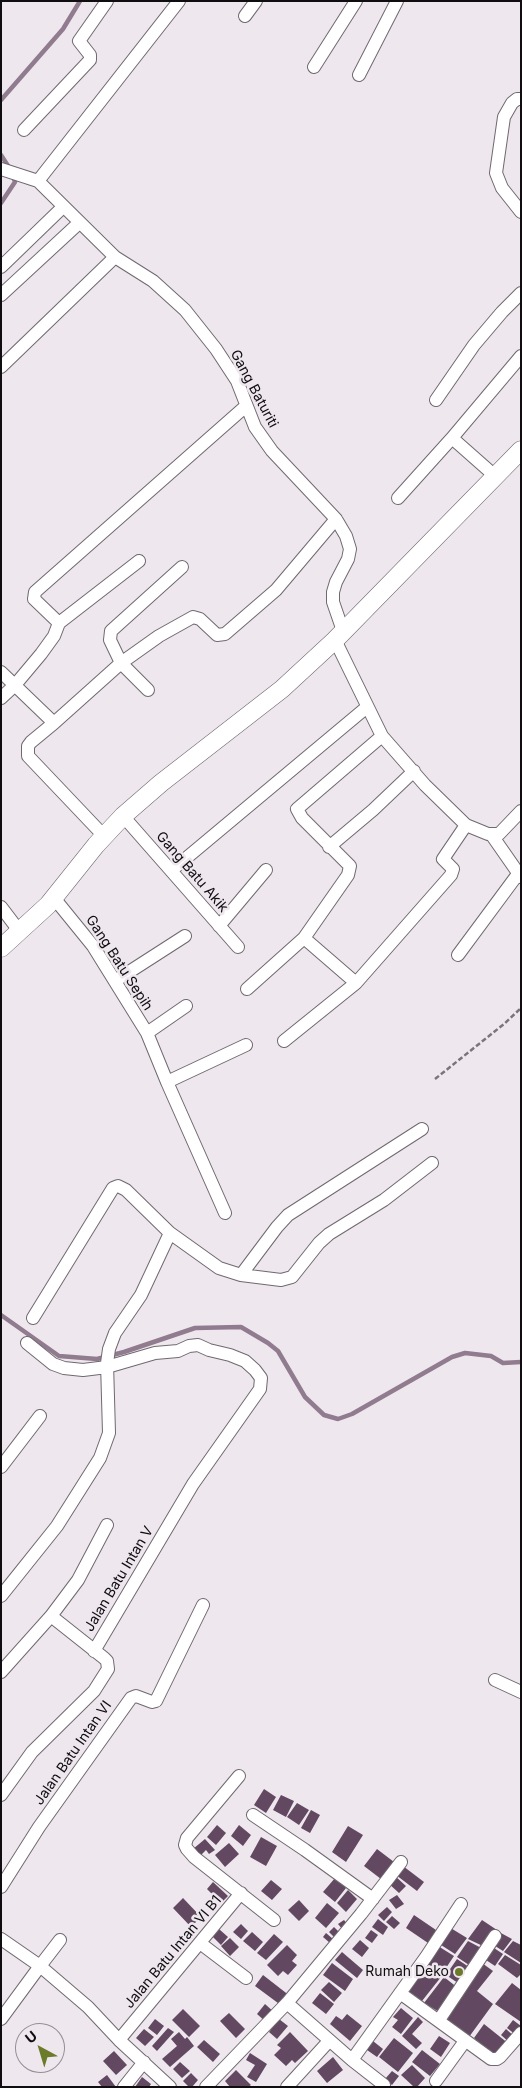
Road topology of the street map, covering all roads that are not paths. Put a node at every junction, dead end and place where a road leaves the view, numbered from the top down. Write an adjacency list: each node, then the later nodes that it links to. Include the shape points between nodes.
1 (107, 1): 10 (street, via 79,41 89,53 90,60)
2 (179, 1): 12 (street)
3 (256, 1): 6 (street)
4 (356, 1): 7 (street)
5 (397, 1): 8 (street)
6 (245, 16)
7 (314, 67)
8 (359, 75)
9 (521, 99): 14 (street, via 512,104 504,117 496,173 502,188)
10 (24, 130)
11 (1, 169): 12 (street, Gang Baturiti)
12 (38, 181): 13 (street, Gang Baturiti)
13 (63, 207): 15 (street, Gang Baturiti); 17 (street)
14 (521, 212)
15 (79, 223): 16 (street, Gang Baturiti); 19 (street)
16 (115, 257): 21 (street); 23 (street, Gang Baturiti, via 153,280 185,310 226,365)
17 (1, 267)
18 (521, 293): 22 (street, via 474,345)
19 (1, 295)
20 (521, 356): 24 (street)
21 (1, 367)
22 (436, 400)
23 (246, 406): 28 (street, Gang Baturiti, via 255,427 272,451); 31 (street, via 35,592 34,599)
24 (452, 438): 26 (street); 27 (street)
25 (521, 450): 26 (street)
26 (495, 476): 32 (street)
27 (398, 498)
28 (336, 519): 32 (street, Gang Baturiti, via 350,549 332,592); 33 (street, via 282,585 225,634 216,635 200,619 193,617)
29 (139, 561): 31 (street)
30 (182, 567): 33 (street, via 111,631 110,640)
31 (59, 623): 35 (street, via 54,636)
32 (339, 636): 38 (street, Gang Baturiti); 43 (street, via 282,689)
33 (121, 663): 36 (street); 39 (street)
34 (1, 672): 35 (street)
35 (15, 685): 37 (street); 39 (street)
36 (148, 690)
37 (1, 698)
38 (367, 706): 40 (street, Gang Baturiti); 48 (street)
39 (54, 723): 46 (street, via 31,742 28,756)
40 (382, 736): 41 (street, Gang Baturiti); 47 (street, via 298,809 299,815)
41 (414, 771): 44 (street, Gang Baturiti); 47 (street)
42 (521, 811): 45 (street, via 499,834)
43 (124, 816): 46 (street); 48 (street, Gang Batu Akik)
44 (466, 825): 45 (street); 61 (street, via 442,859 453,869 451,875)
45 (491, 834): 50 (street)
46 (104, 836): 51 (street)
47 (329, 847): 56 (street, via 348,864 348,875)
48 (172, 870): 53 (street, Gang Batu Akik)
49 (266, 870): 53 (street)
50 (519, 876): 59 (street)
51 (54, 898): 54 (street); 60 (street, Gang Batu Sepih, via 93,946)
52 (1, 907): 54 (street)
53 (219, 926): 57 (street, Gang Batu Akik)
54 (20, 932): 58 (street)
55 (185, 936): 60 (street)
56 (304, 938): 61 (street); 62 (street)
57 (238, 947)
58 (1, 948)
59 (458, 955)
60 (115, 981): 64 (street, Gang Batu Sepih)
61 (356, 983): 65 (street)
62 (247, 989)
63 (186, 1006): 64 (street, Gang Batu Sepih)
64 (146, 1033): 67 (street)
65 (284, 1041)
66 (246, 1046): 67 (street)
67 (167, 1082): 70 (street)
68 (422, 1129): 72 (street, via 288,1215)
69 (432, 1163): 72 (street, via 384,1200 318,1243 292,1277 281,1280)
70 (224, 1213)
71 (170, 1232): 72 (street, via 218,1268); 73 (street, via 126,1190 113,1188); 75 (street, via 141,1295 115,1333)
72 (241, 1275)
73 (33, 1318)
74 (27, 1343): 75 (street, via 41,1356 64,1368 83,1370)
75 (107, 1365): 79 (street, via 109,1433 100,1458 57,1526); 82 (street, Jalan Batu Intan V, via 198,1345 245,1361 261,1378 260,1389 193,1484)
76 (40, 1416): 77 (street)
77 (1, 1467)
78 (106, 1524): 81 (street, via 78,1580)
79 (1, 1596)
80 (204, 1605): 90 (street, Jalan Batu Intan VI, via 156,1701 136,1696 131,1698 39,1827)
81 (51, 1616): 82 (street); 83 (street)
82 (94, 1650): 87 (street, Jalan Batu Intan V, via 107,1661 106,1674 94,1691 32,1752)
83 (1, 1672)
84 (495, 1680): 85 (street)
85 (521, 1692)
86 (238, 1776): 91 (street, Jalan Batu Intan VI B1, via 187,1838 185,1845 194,1857)
87 (1, 1795)
88 (253, 1815): 92 (street)
89 (401, 1862): 92 (street)
90 (1, 1887)
91 (241, 1893): 94 (street); 98 (street, Jalan Batu Intan VI B1)
92 (373, 1899): 102 (street)
93 (461, 1904): 101 (street)
94 (274, 1920)
95 (495, 1936): 104 (street)
96 (1, 1938): 99 (street)
97 (60, 1940): 99 (street)
98 (200, 1944): 100 (street); 106 (street, Jalan Batu Intan VI B1)
99 (40, 1966): 103 (street); 106 (street, via 88,2006)
100 (246, 1978)
101 (400, 1993): 104 (street); 109 (street)
102 (287, 2003): 107 (street); 115 (street)
103 (1, 2019)
104 (438, 2020): 108 (street)
105 (521, 2032): 108 (street, via 497,2059 489,2058)
106 (119, 2040): 110 (street)
107 (329, 2041): 109 (street); 116 (street)
108 (465, 2041): 111 (street)
109 (352, 2060): 112 (street)
110 (144, 2062): 113 (street); 114 (street)
111 (436, 2081)
112 (384, 2085)
113 (124, 2087)
114 (170, 2087)
115 (206, 2087)
116 (287, 2087)

